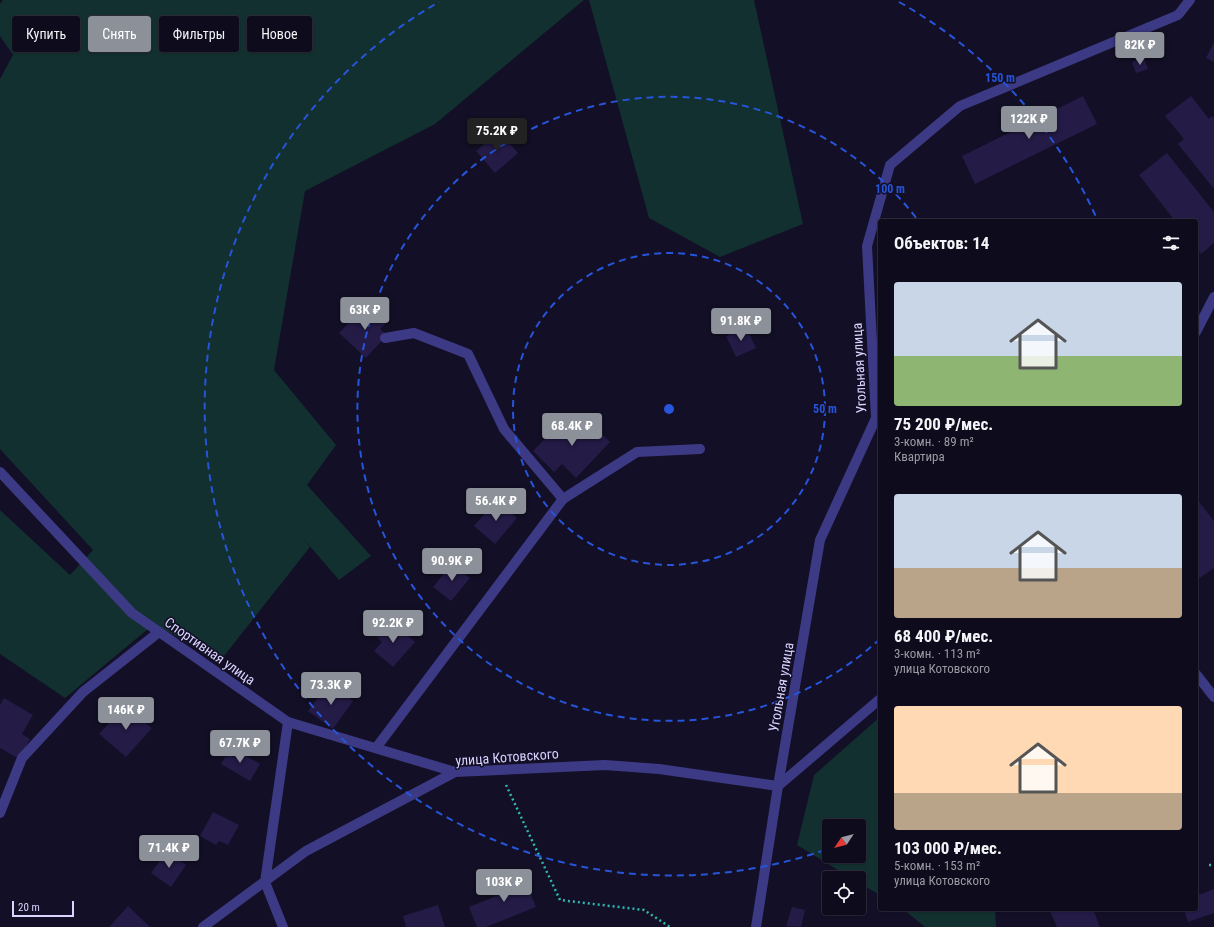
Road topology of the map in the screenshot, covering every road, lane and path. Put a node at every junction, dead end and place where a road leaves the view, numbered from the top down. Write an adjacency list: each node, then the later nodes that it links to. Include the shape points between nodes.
1 (1190, 0): 16 (street, Угольная улица, via 1178,15 960,106 890,165 867,246 876,418 820,540)
2 (1214, 297): 3 (street)
3 (1198, 328)
4 (385, 338): 7 (street, via 414,333 468,354 504,429)
5 (700, 449): 7 (street, via 636,452)
6 (0, 472): 8 (street, Спортивная улица, via 132,613)
7 (563, 499): 13 (street)
8 (159, 632): 12 (street, Спортивная улица); 17 (street, via 83,692 22,758)
9 (1198, 677): 10 (street)
10 (1214, 697)
11 (878, 701): 16 (street)
12 (288, 722): 13 (street, Спортивная улица); 20 (street)
13 (376, 748): 15 (street, Спортивная улица)
14 (499, 770): 15 (street, улица Котовского); 16 (street, улица Котовского, via 605,765 659,769); 23 (path, via 560,900 644,910)
15 (455, 772): 20 (street, улица Котовского, via 306,851)
16 (778, 786): 24 (street, Угольная улица)
17 (0, 813)
18 (1209, 865): 19 (path)
19 (1214, 865)
20 (265, 882): 21 (street, улица Котовского); 22 (street)
21 (202, 927)
22 (283, 927)
23 (670, 927)
24 (756, 927)

